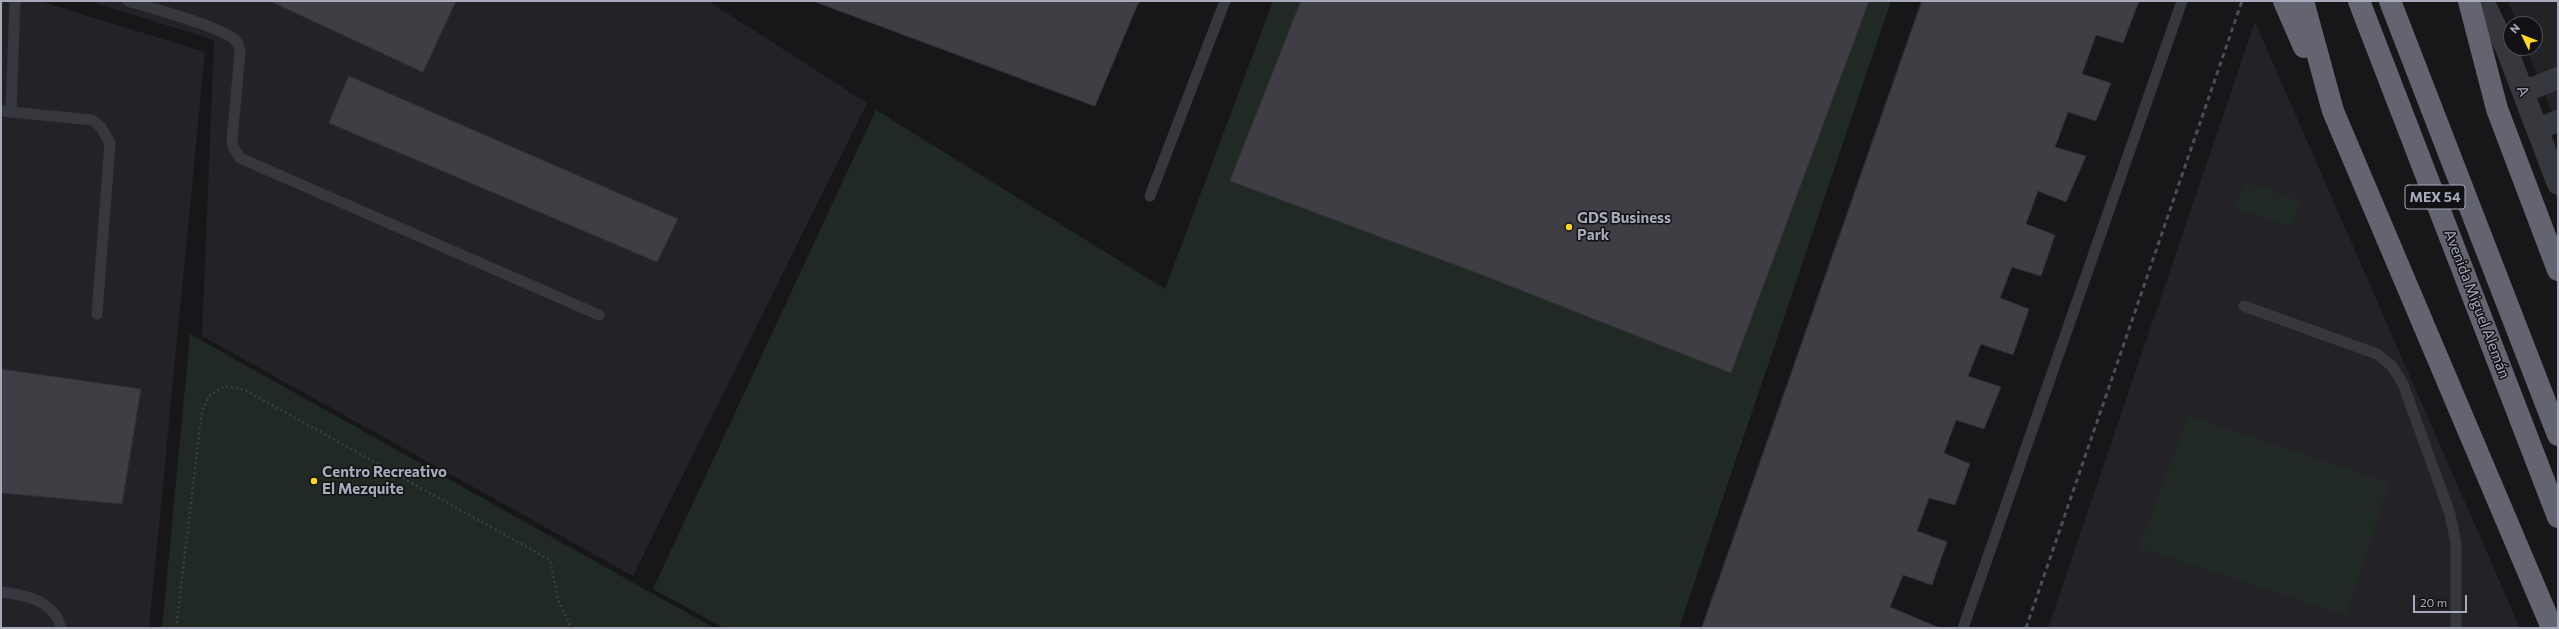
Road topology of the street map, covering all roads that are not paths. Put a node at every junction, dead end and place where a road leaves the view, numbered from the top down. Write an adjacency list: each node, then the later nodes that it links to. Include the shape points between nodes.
1 (15, 1): 13 (lane)
2 (128, 1): 22 (lane, via 219,31 236,41 240,54 232,139 233,147 240,158)
3 (1225, 1): 18 (lane)
4 (2182, 1): 28 (lane)
5 (2284, 1): 14 (highway)
6 (2303, 1): 14 (highway)
7 (2358, 1): 24 (highway, Avenida Miguel Alemán / MEX 54)
8 (2390, 1): 23 (highway, Avenida Miguel Alemán / MEX 54)
9 (2469, 1): 19 (highway, via 2497,109)
10 (2483, 1): 12 (street, A, via 2507,50)
11 (2558, 78): 12 (street)
12 (2523, 92): 16 (street, A)
13 (6, 111): 21 (lane, via 92,120 101,127 110,143)
14 (2333, 112): 26 (highway)
15 (2558, 121): 16 (street)
16 (2537, 129): 17 (street, A)
17 (2558, 184)
18 (1150, 196)
19 (2558, 270)
20 (2244, 306): 29 (lane, via 2377,354 2392,366 2403,384 2450,514 2456,544)
21 (96, 314)
22 (600, 315)
23 (2558, 435)
24 (2558, 517)
25 (1, 592): 27 (lane, via 34,598 49,608)
26 (2537, 592): 30 (lane); 31 (highway)
27 (61, 628)
28 (1963, 628)
29 (2456, 628)
30 (2542, 628)
31 (2552, 628)

